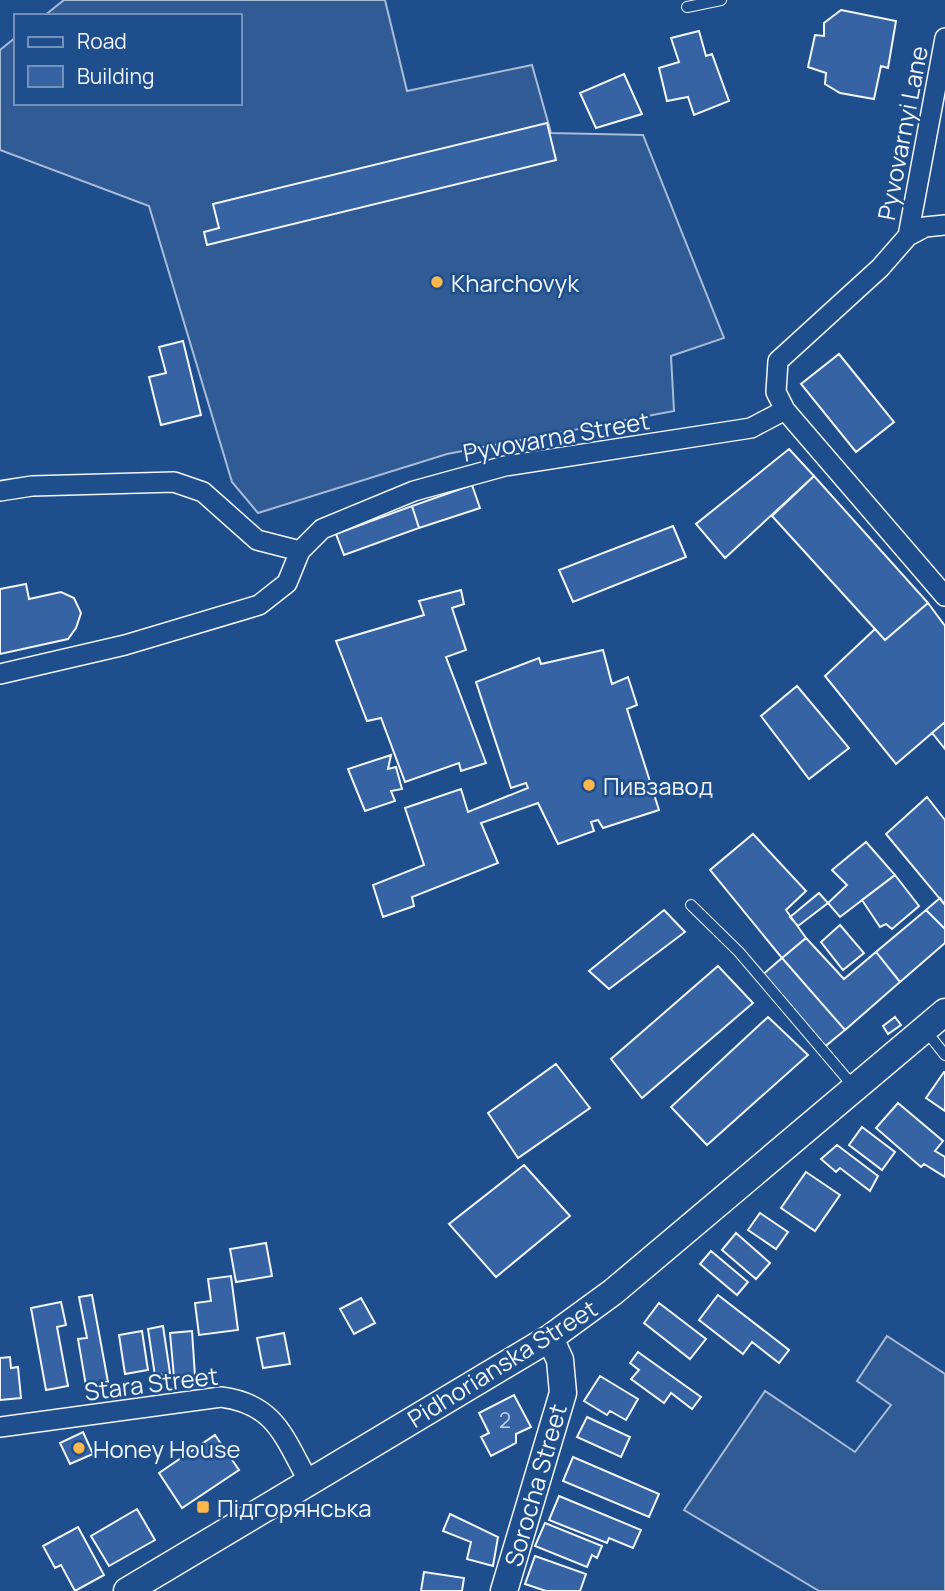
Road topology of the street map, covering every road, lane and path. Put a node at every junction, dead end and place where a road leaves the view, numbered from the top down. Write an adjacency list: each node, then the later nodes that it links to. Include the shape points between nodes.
1 (721, 0): 2 (lane)
2 (687, 7)
3 (945, 38): 5 (street, Pyvovarnyi Lane)
4 (945, 225): 5 (street, Pyvovarnyi Lane, via 925,227)
5 (908, 236): 6 (street, Pyvovarnyi Lane, via 880,268 778,361 776,392)
6 (785, 410): 8 (street, Pyvovarna Street, via 751,428 505,466 414,491 322,529); 9 (street)
7 (0, 491): 8 (street, via 174,482 202,492 257,540)
8 (300, 551): 10 (street, via 287,583 260,605 125,645)
9 (945, 596)
10 (0, 674)
11 (691, 905): 15 (lane, via 739,952)
12 (945, 1012): 13 (main road, Pidhorianska Street)
13 (924, 1030): 14 (lane); 15 (main road, Pidhorianska Street)
14 (945, 1055)
15 (855, 1088): 16 (main road, Pidhorianska Street, via 613,1292)
16 (551, 1338): 18 (main road, Pidhorianska Street); 20 (main road, Sorocha Street, via 560,1360 563,1392)
17 (0, 1427): 18 (street, Stara Street, via 221,1397 245,1400 274,1423)
18 (309, 1482): 19 (main road, Pidhorianska Street)
19 (127, 1591)
20 (504, 1591)

